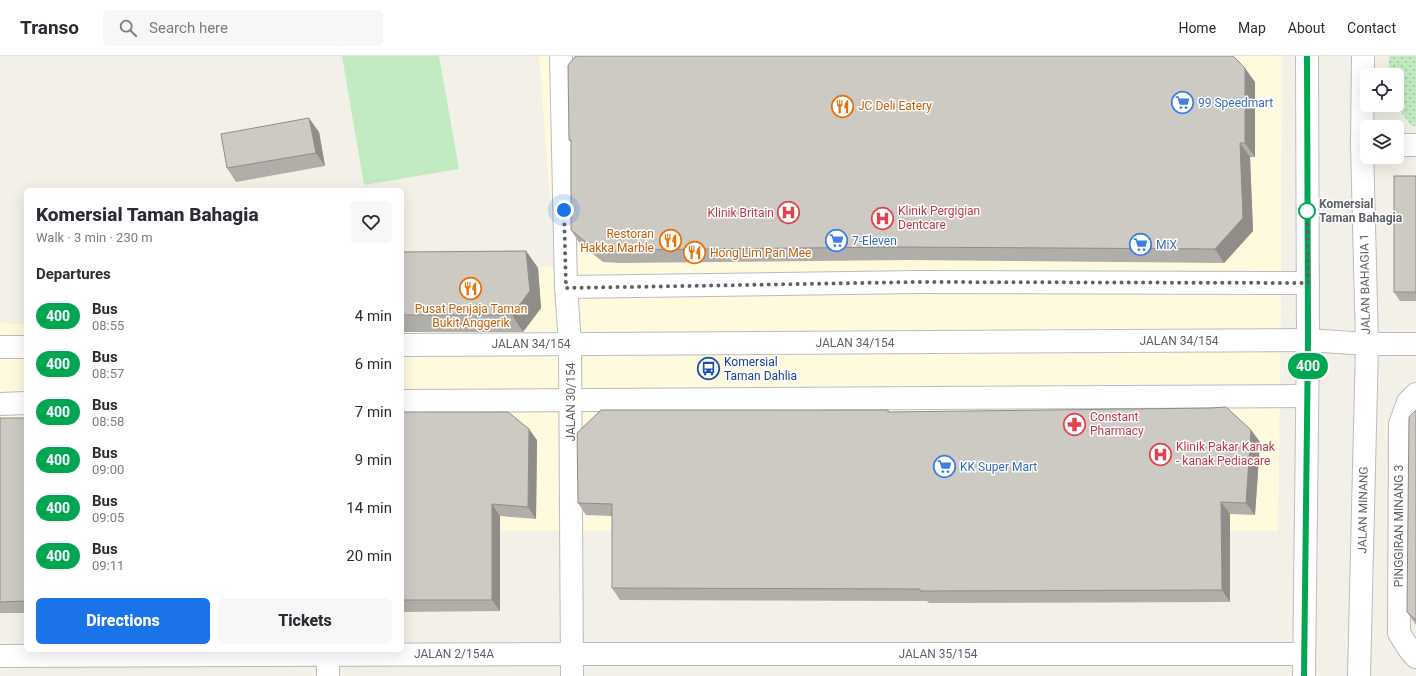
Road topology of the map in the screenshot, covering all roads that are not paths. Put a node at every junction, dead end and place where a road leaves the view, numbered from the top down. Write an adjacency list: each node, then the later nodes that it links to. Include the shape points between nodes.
1 (560, 56): 9 (street, JALAN 30/154)
2 (1307, 56): 8 (street)
3 (1363, 56): 4 (street, JALAN BAHAGIA 1)
4 (1364, 120)
5 (1404, 145): 6 (street)
6 (1416, 145)
7 (1364, 164): 12 (street, JALAN BAHAGIA 1)
8 (1308, 283): 9 (street, via 919,282); 10 (street)
9 (566, 288): 11 (street, JALAN 30/154)
10 (1308, 340): 11 (street, JALAN 34/154); 12 (street, JALAN 34/154); 18 (street)
11 (570, 344): 14 (street, JALAN 34/154); 19 (street, JALAN 30/154)
12 (1367, 344): 13 (street, JALAN 34/154); 30 (street, JALAN MINANG)
13 (1416, 344)
14 (404, 345)
15 (0, 347): 16 (street)
16 (24, 347)
17 (1416, 394): 26 (street, PINGGIRAN MINANG 3, via 1408,402 1400,424 1399,633)
18 (1307, 396): 19 (street); 24 (street)
19 (571, 400): 20 (street); 23 (street, JALAN 30/154)
20 (404, 401)
21 (24, 403): 22 (street)
22 (0, 404)
23 (572, 654): 24 (street, JALAN 35/154); 27 (street, JALAN 2/154A); 28 (street, JALAN 30/154)
24 (1304, 654): 29 (street)
25 (0, 656): 27 (street, JALAN 2/154A)
26 (1416, 657)
27 (328, 665)
28 (572, 676)
29 (1304, 676)
30 (1359, 676)

